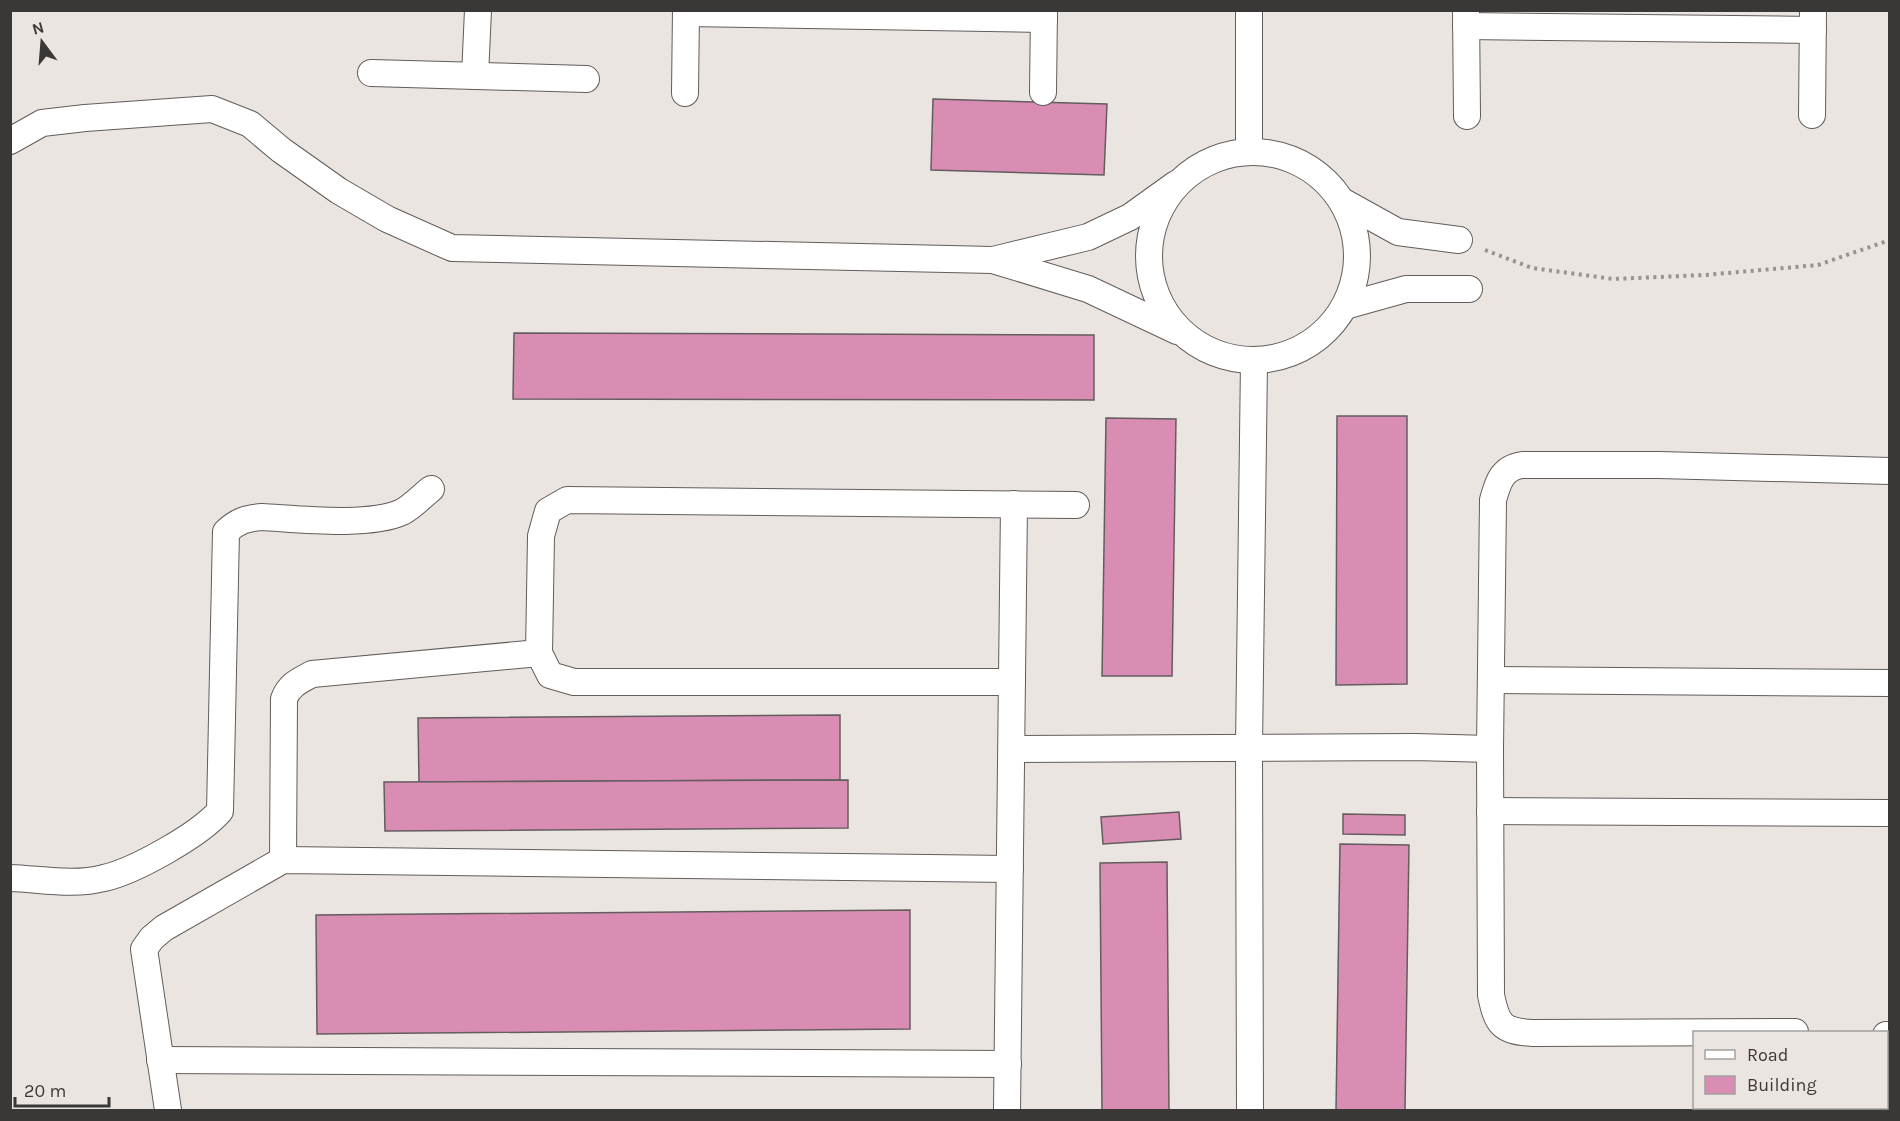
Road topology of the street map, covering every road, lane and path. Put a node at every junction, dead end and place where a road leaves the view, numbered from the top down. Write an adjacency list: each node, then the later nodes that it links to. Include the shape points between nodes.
1 (478, 10): 8 (street)
2 (1249, 10): 15 (street)
3 (686, 12): 4 (street); 11 (street)
4 (1044, 15): 10 (street)
5 (1466, 18): 6 (street); 13 (street)
6 (1813, 20): 12 (street)
7 (371, 73): 8 (street)
8 (475, 76): 9 (street)
9 (586, 80)
10 (1043, 92)
11 (685, 93)
12 (1812, 115)
13 (1467, 116)
14 (10, 141): 20 (street, via 42,123 212,109 250,124 281,150 377,214 452,248)
15 (1249, 151): 16 (street, via 1209,161); 17 (street, via 1286,157 1310,169)
16 (1176, 184): 20 (street, via 1130,217 1088,237); 23 (street, via 1154,219 1148,259 1156,298)
17 (1342, 201): 18 (street, via 1398,232); 22 (street, via 1356,235 1357,262)
18 (1459, 240): 19 (path, via 1532,268 1614,279 1818,265)
19 (1890, 240)
20 (993, 260): 23 (street, via 1088,289)
21 (1469, 289): 22 (street, via 1406,289)
22 (1345, 306): 24 (street, via 1322,335 1290,354)
23 (1179, 332): 24 (street, via 1214,354)
24 (1254, 361): 33 (street)
25 (1890, 471): 30 (street, via 1513,466 1498,481 1493,500)
26 (430, 489): 40 (street, via 402,512 380,518 248,518 234,524 226,532 220,811 195,833 104,878)
27 (1014, 504): 28 (street); 29 (street, via 567,500 548,511 541,536); 31 (street)
28 (1076, 505)
29 (539, 653): 31 (street, via 550,675 574,682); 38 (street, via 312,674 296,683 284,699)
30 (1491, 680): 32 (street); 35 (street)
31 (1012, 682): 34 (street)
32 (1890, 683)
33 (1249, 748): 34 (street); 35 (street); 46 (street)
34 (1012, 749): 39 (street)
35 (1490, 749): 36 (street)
36 (1490, 811): 37 (street); 41 (street, via 1491,994 1502,1026 1532,1033)
37 (1890, 813)
38 (283, 860): 39 (street); 42 (street, via 164,928 144,949)
39 (1010, 869): 43 (street)
40 (10, 878)
41 (1693, 1032)
42 (160, 1060): 43 (street); 44 (street)
43 (1008, 1064): 45 (street)
44 (168, 1110)
45 (1007, 1110)
46 (1250, 1110)

